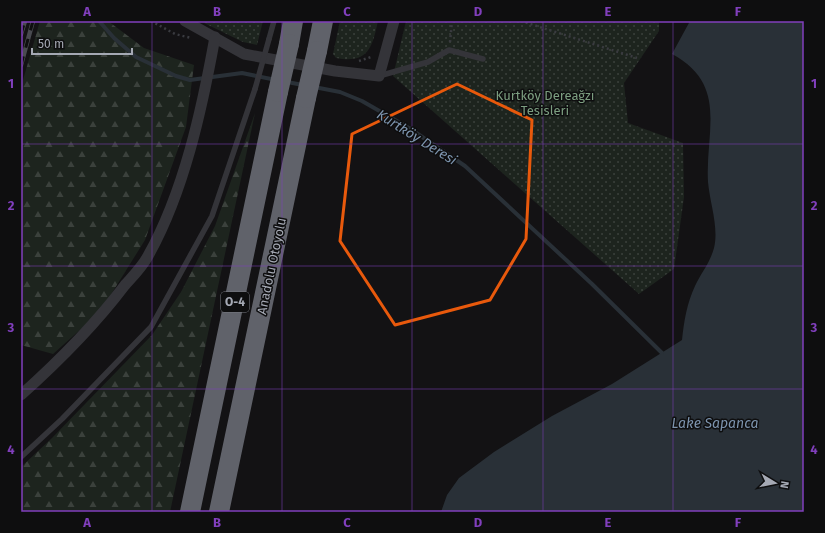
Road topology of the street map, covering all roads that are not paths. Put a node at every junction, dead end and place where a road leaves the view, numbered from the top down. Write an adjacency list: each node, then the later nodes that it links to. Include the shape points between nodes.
1 (185, 21): 6 (street)
2 (274, 21): 10 (lane, bridge, via 255,90 212,216 151,327)
3 (294, 21): 11 (highway, O-4, bridge)
4 (323, 21): 12 (highway, Anadolu Otoyolu / O-4, bridge)
5 (394, 21): 8 (street)
6 (215, 36): 8 (street, via 244,54 335,71); 9 (street, via 197,123 171,208 147,258 68,353)
7 (483, 59): 8 (lane, via 449,50 428,62)
8 (379, 76)
9 (21, 395)
10 (21, 458)
11 (190, 512)
12 (220, 512)

